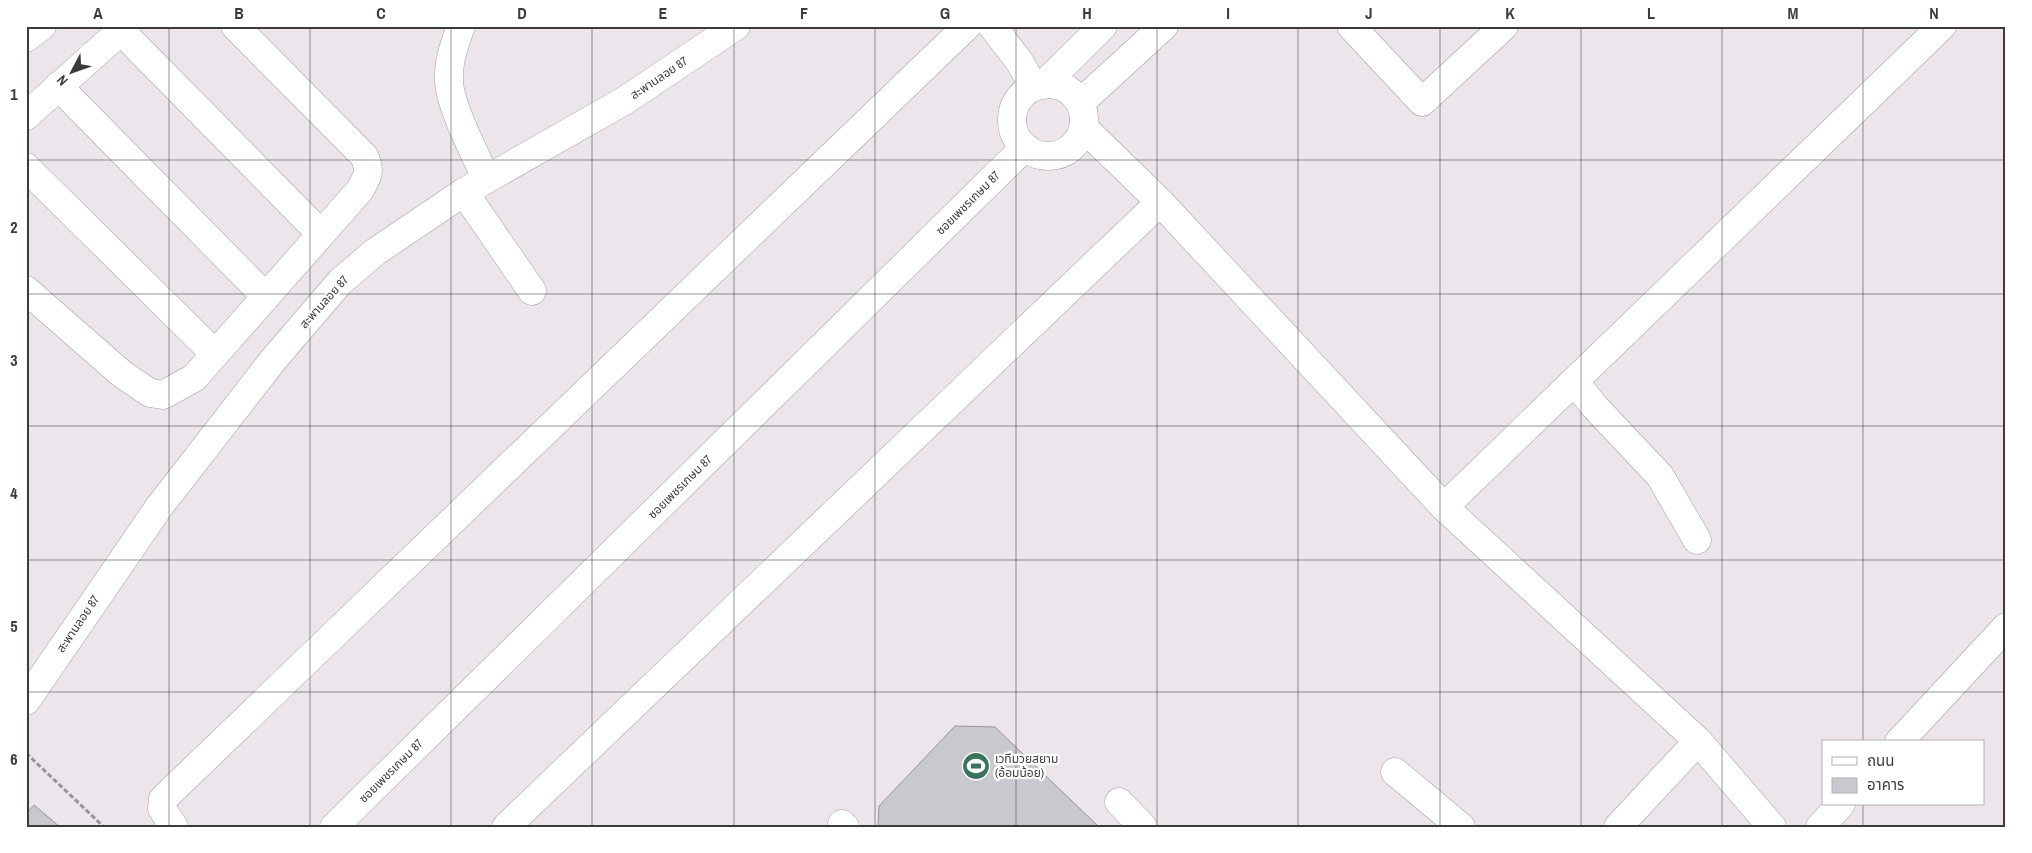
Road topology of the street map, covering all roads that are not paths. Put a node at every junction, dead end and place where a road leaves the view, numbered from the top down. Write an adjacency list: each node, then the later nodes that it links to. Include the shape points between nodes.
1 (42, 26): 13 (street)
2 (235, 26): 22 (street, via 364,156 369,167 360,190)
3 (461, 26): 20 (street, via 452,52 449,80)
4 (736, 26): 20 (street, สะพานลอย 87, via 624,101)
5 (967, 26): 38 (street, via 163,799 162,809)
6 (992, 26): 15 (street)
7 (1103, 26): 15 (street)
8 (1164, 26): 16 (street)
9 (1351, 26): 10 (street, via 1422,102)
10 (1504, 26)
11 (1942, 26): 27 (street)
12 (123, 28): 14 (street); 22 (street)
13 (26, 38)
14 (58, 86): 17 (street); 24 (street)
15 (1038, 86): 16 (street, via 1057,85 1070,92); 18 (street, via 1016,103 1013,115 1017,138)
16 (1082, 115): 18 (street, via 1074,146 1065,152 1055,156 1039,155); 21 (street)
17 (26, 116)
18 (1025, 147): 39 (street, ซอยเพชรเกษม 87)
19 (26, 167): 26 (street)
20 (475, 185): 23 (street); 31 (street, สะพานลอย 87, via 375,252 340,282 274,359 159,506)
21 (1160, 202): 28 (street); 37 (street)
22 (322, 234): 24 (street)
23 (532, 291)
24 (266, 297): 26 (street)
25 (30, 303): 26 (street, via 150,393 164,395 194,378)
26 (214, 354)
27 (1574, 381): 28 (street); 29 (street, via 1595,408 1660,476)
28 (1444, 507): 33 (street)
29 (1697, 540)
30 (2006, 627): 32 (street)
31 (26, 701)
32 (1901, 740)
33 (1698, 741): 42 (street); 43 (street)
34 (1395, 772): 41 (street)
35 (1119, 802): 40 (street)
36 (1839, 806): 44 (street)
37 (520, 822)
38 (174, 827)
39 (334, 827)
40 (1143, 827)
41 (1461, 827)
42 (1618, 827)
43 (1772, 827)
44 (1820, 827)

